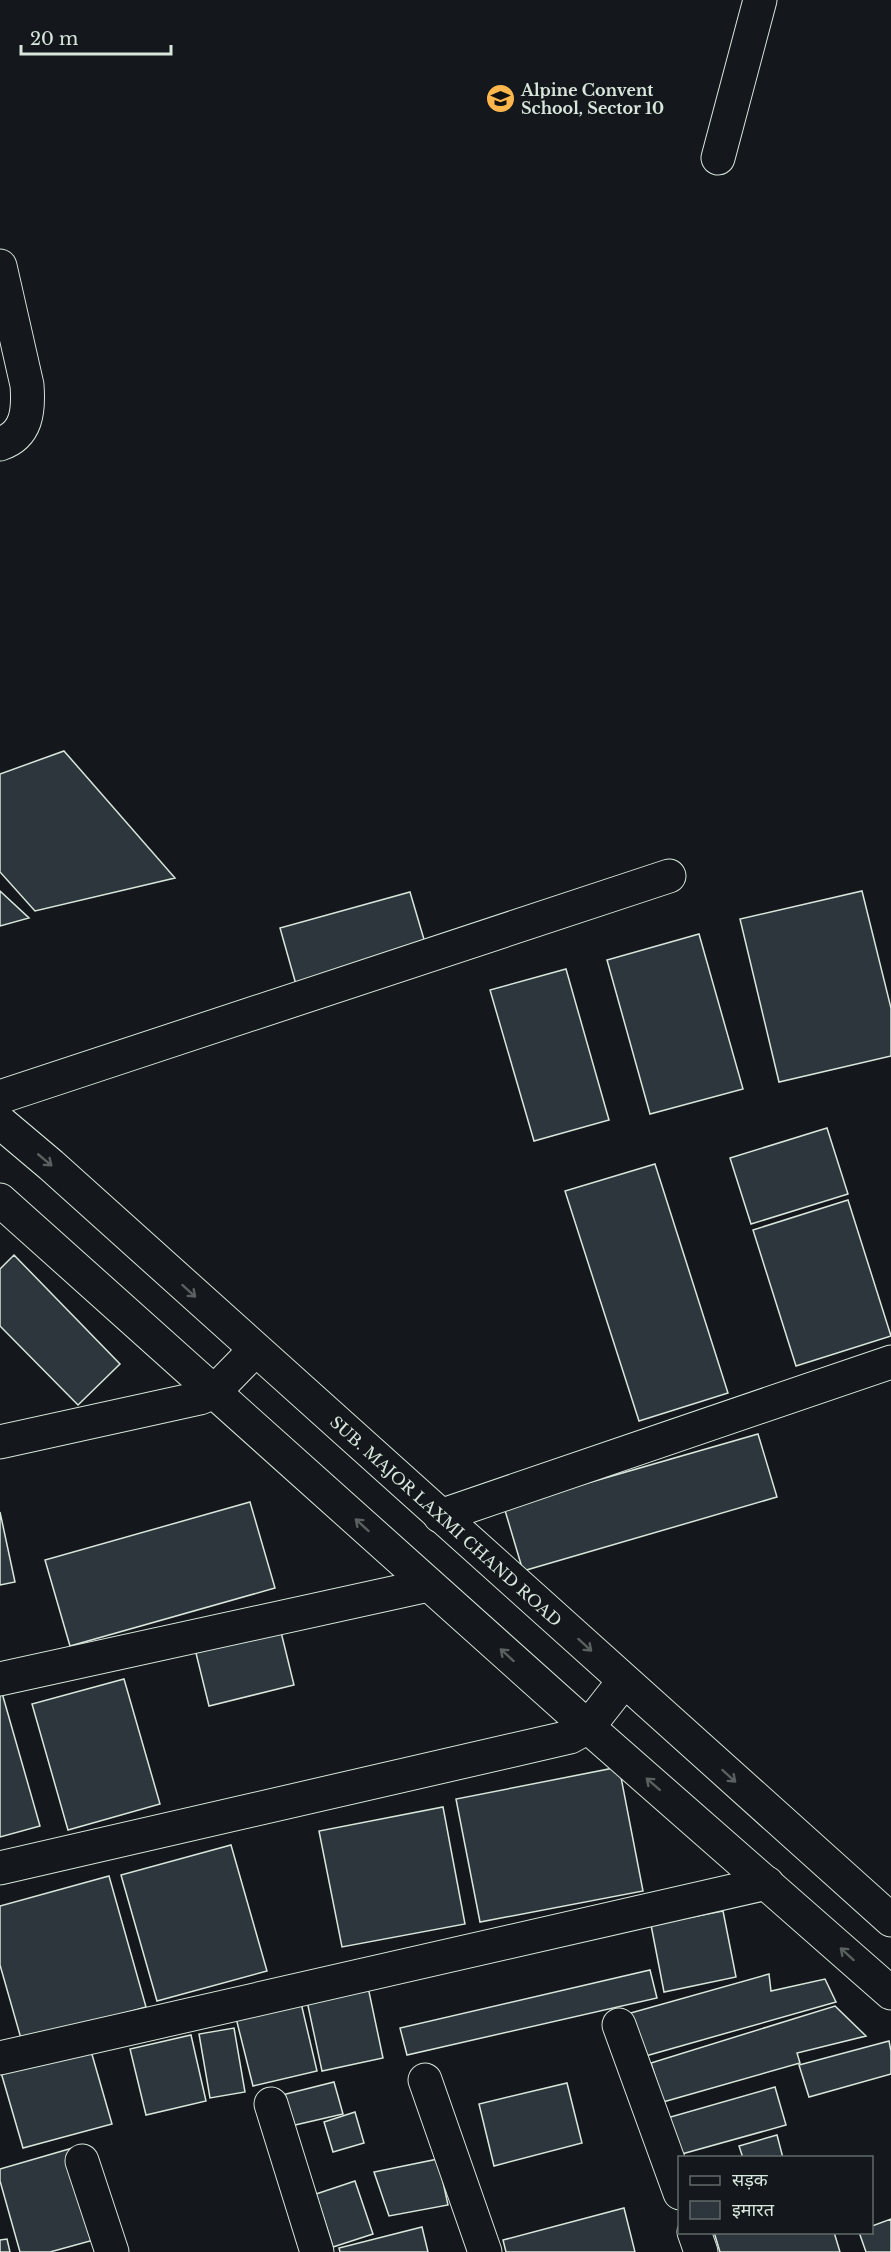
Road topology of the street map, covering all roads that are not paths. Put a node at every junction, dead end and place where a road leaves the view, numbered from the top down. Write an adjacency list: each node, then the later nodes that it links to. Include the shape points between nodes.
1 (760, 0): 2 (street)
2 (718, 158)
3 (0, 266): 4 (street, via 29,405 25,424 11,440)
4 (0, 444)
5 (669, 876): 6 (street)
6 (0, 1097)
7 (0, 1122): 9 (street, SUB. MAJOR LAXMI CHAND ROAD, one-way to 9)
8 (0, 1200): 11 (street)
9 (255, 1350): 11 (street); 13 (street, SUB. MAJOR LAXMI CHAND ROAD)
10 (891, 1362): 13 (street)
11 (214, 1392): 12 (street); 14 (street, one-way to 11)
12 (0, 1442)
13 (440, 1516): 16 (street, SUB. MAJOR LAXMI CHAND ROAD, one-way to 16)
14 (429, 1585): 15 (street); 17 (street, one-way to 14)
15 (0, 1679)
16 (624, 1681): 17 (street); 20 (street, SUB. MAJOR LAXMI CHAND ROAD, one-way to 20)
17 (588, 1727): 18 (street, via 570,1737); 19 (street, one-way to 17)
18 (0, 1868)
19 (767, 1882): 21 (street, one-way to 19); 23 (street)
20 (891, 1920)
21 (891, 1993)
22 (619, 2025): 27 (street)
23 (0, 2058)
24 (425, 2080): 31 (street)
25 (271, 2104): 30 (street)
26 (82, 2161): 29 (street)
27 (678, 2187)
28 (695, 2234): 32 (street)
29 (112, 2252)
30 (317, 2252)
31 (485, 2252)
32 (701, 2252)

